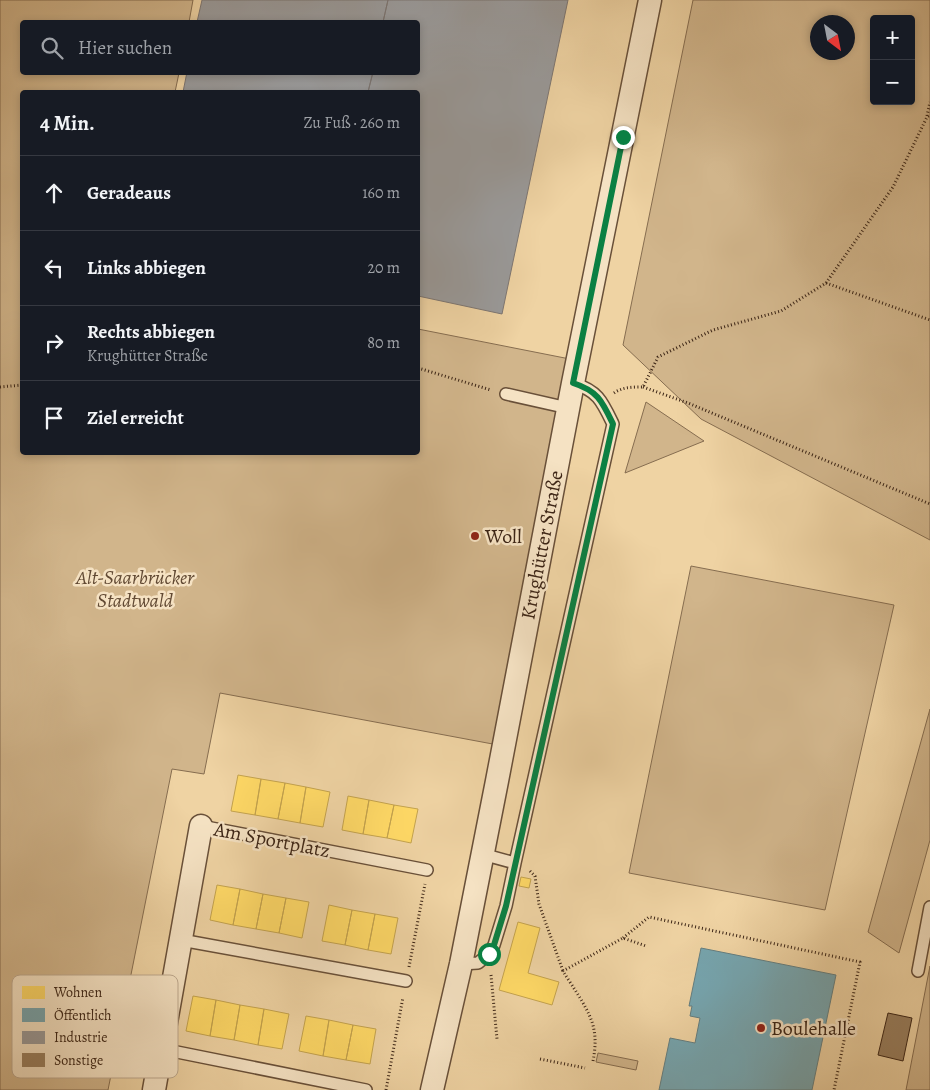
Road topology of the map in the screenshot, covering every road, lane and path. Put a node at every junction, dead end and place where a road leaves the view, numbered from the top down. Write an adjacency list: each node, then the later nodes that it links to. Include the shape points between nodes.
1 (650, 0): 7 (street, Krughütter Straße)
2 (930, 102): 3 (path)
3 (929, 116): 4 (path, via 893,187)
4 (826, 283): 5 (path); 10 (path, via 781,311 713,330 658,357)
5 (930, 320)
6 (420, 369): 11 (path)
7 (573, 383): 12 (lane, via 587,388); 13 (street, Krughütter Straße)
8 (20, 385): 9 (path)
9 (0, 387)
10 (643, 387): 12 (path, via 617,390); 14 (path)
11 (506, 394): 13 (lane)
12 (602, 402): 17 (lane, via 613,424)
13 (568, 408): 16 (street, Krughütter Straße)
14 (930, 504)
15 (201, 826): 18 (lane, Am Sportplatz); 21 (street, Am Sportplatz)
16 (482, 854): 17 (lane); 24 (street, Krughütter Straße)
17 (515, 862): 23 (lane, via 506,906); 26 (path, via 536,876 539,904)
18 (427, 870)
19 (930, 907): 25 (lane)
20 (623, 938): 22 (path); 26 (path); 36 (path, via 649,917 860,962)
21 (181, 940): 27 (street, Am Sportplatz); 28 (lane)
22 (646, 946)
23 (489, 954): 24 (lane, via 478,963); 29 (path)
24 (461, 964): 35 (street, Krughütter Straße)
25 (918, 971)
26 (563, 972): 32 (path, via 590,1018 594,1030)
27 (175, 975)
28 (406, 981)
29 (497, 1039)
30 (178, 1052): 34 (lane)
31 (540, 1059): 33 (path)
32 (593, 1061)
33 (585, 1068)
34 (366, 1090)
35 (432, 1090)
36 (834, 1090)

